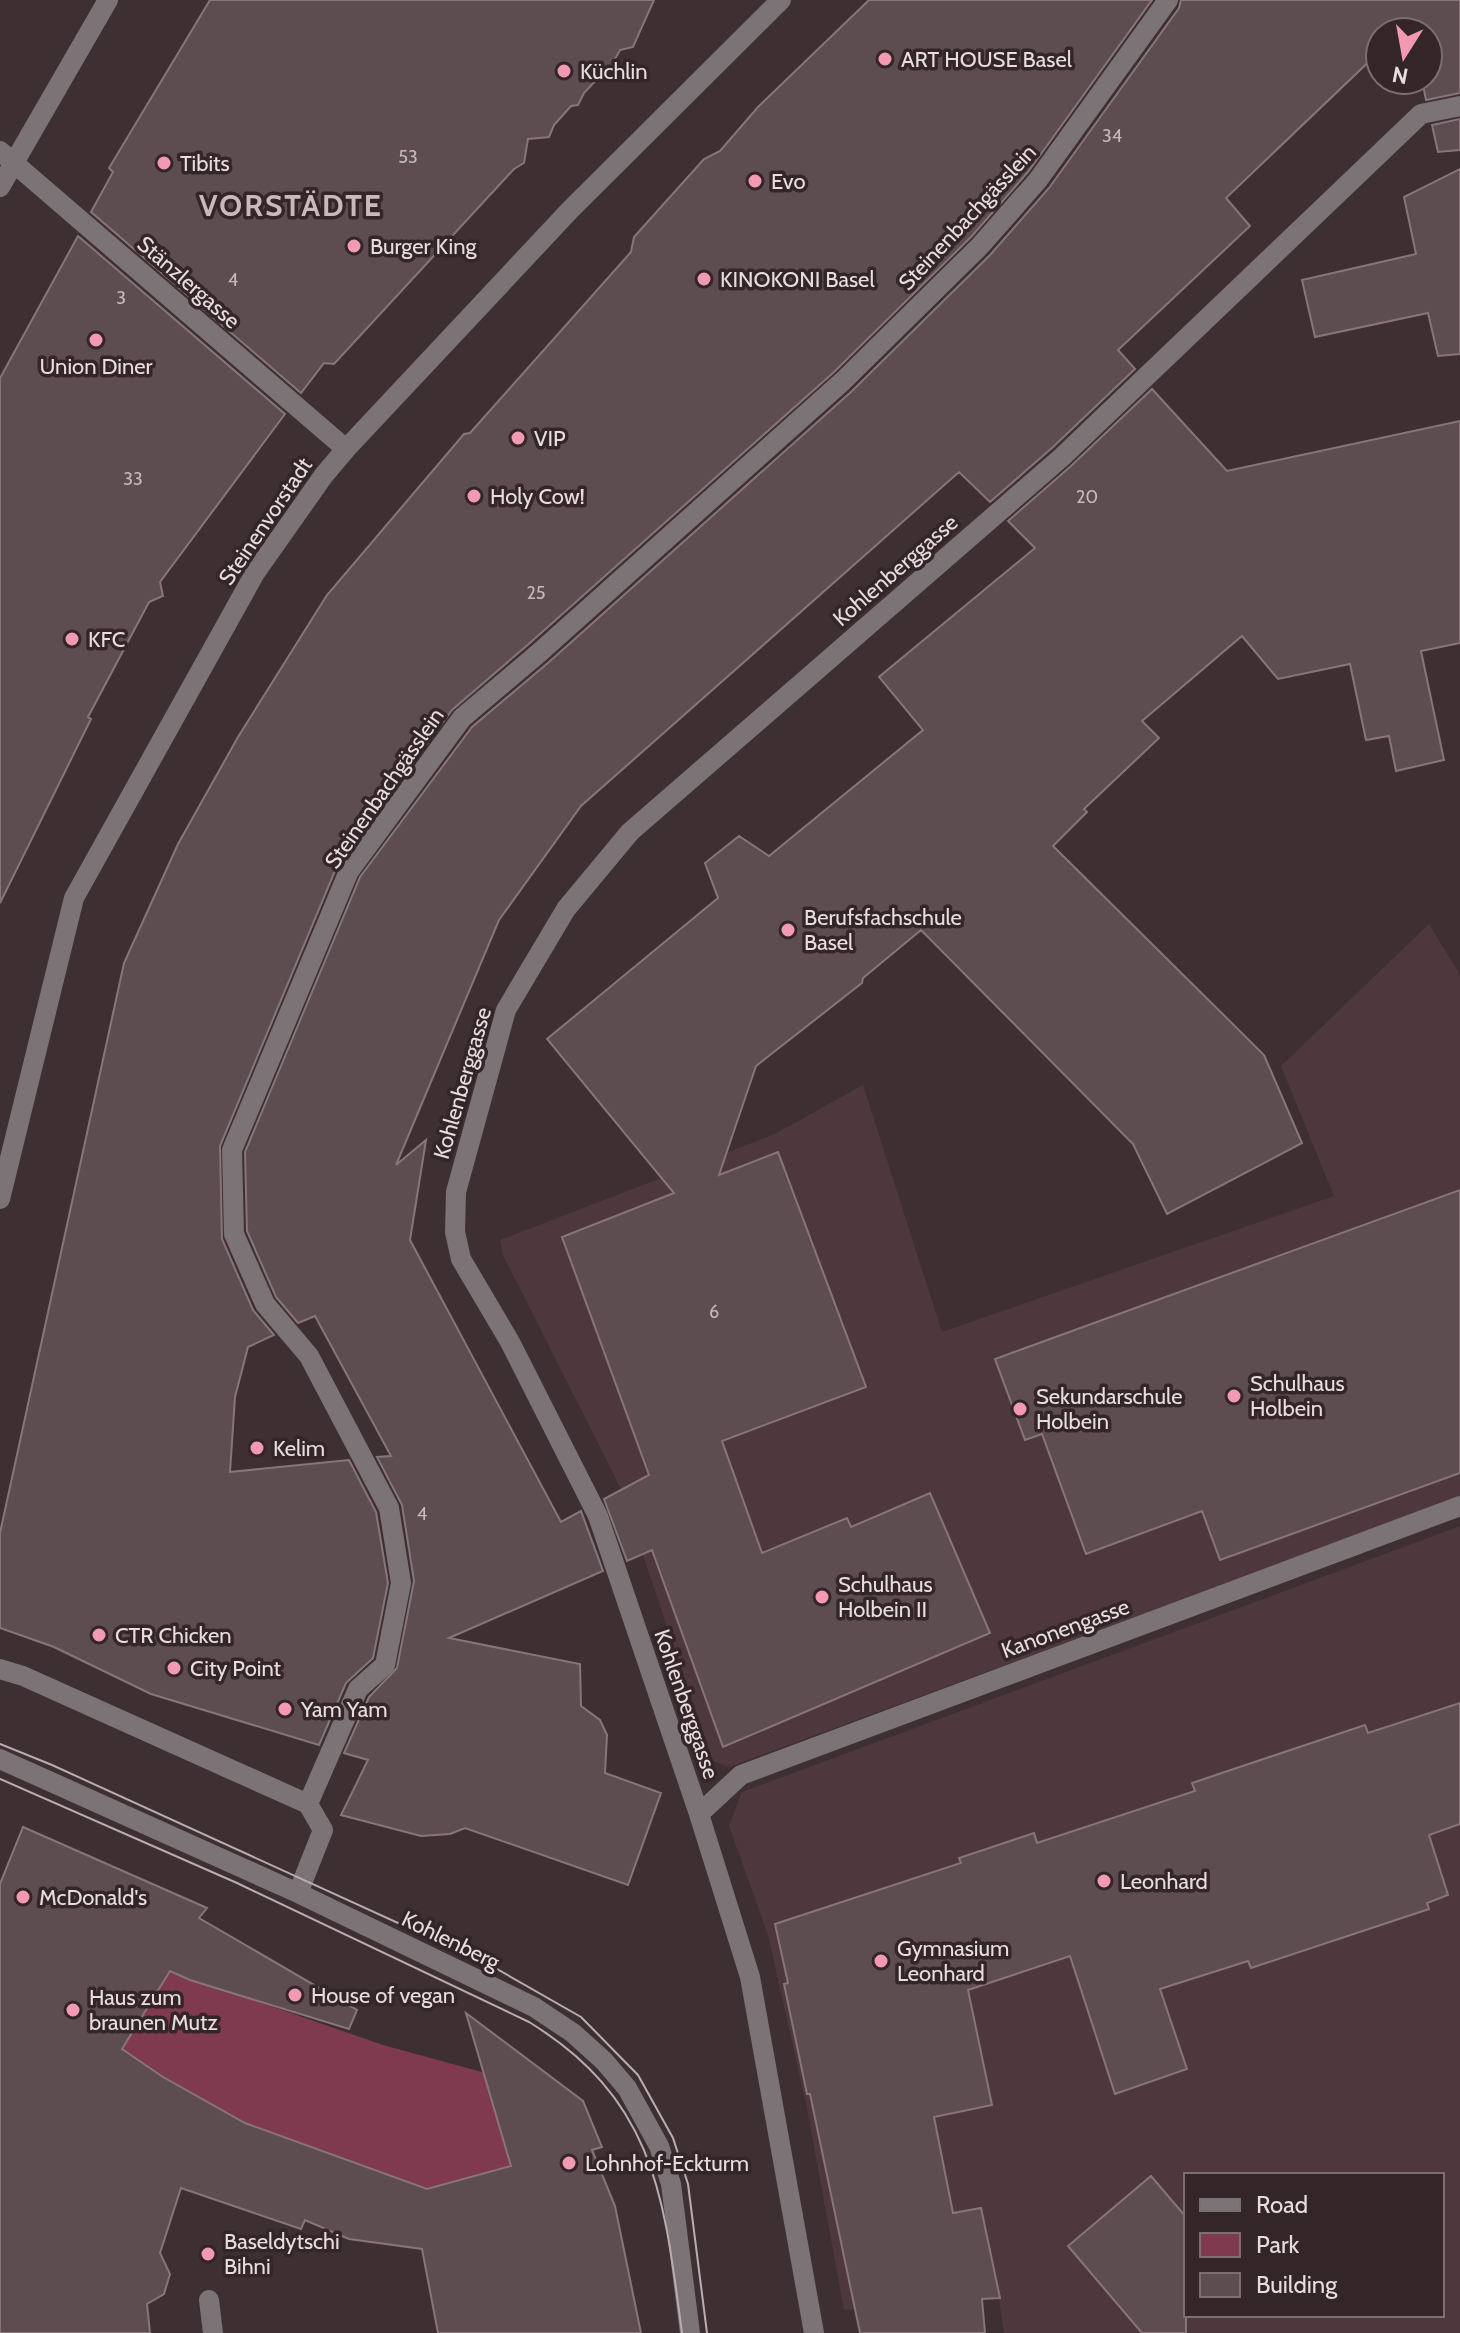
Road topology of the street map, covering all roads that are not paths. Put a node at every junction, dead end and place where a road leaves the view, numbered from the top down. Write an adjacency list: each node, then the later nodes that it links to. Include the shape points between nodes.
1 (108, 0): 5 (street)
2 (781, 0): 7 (street, Steinenvorstadt, via 570,210)
3 (1168, 0): 12 (street, Steinenbachgässlein, via 1038,180 980,246 843,381 462,718 349,871 232,1150 234,1234 265,1304 309,1356 389,1508 401,1583 385,1665 358,1689)
4 (1460, 106): 13 (street, Kohlenberggasse, via 1421,114 1062,457 630,832 566,909 506,1010 456,1192 461,1259 510,1342 598,1516)
5 (7, 157): 6 (street); 7 (street, Stänzlergasse)
6 (0, 187)
7 (346, 449): 8 (street, Steinenvorstadt, via 255,573 74,898)
8 (0, 1199)
9 (1460, 1506): 13 (street, Kanonengasse, via 741,1775)
10 (0, 1669): 12 (street)
11 (0, 1759): 14 (street, Kohlenberg)
12 (308, 1804): 14 (street, via 323,1830)
13 (699, 1814): 18 (street, Kohlenberggasse, via 750,1977)
14 (298, 1893): 17 (street, Kohlenberg, via 534,2007 604,2061 627,2088 659,2146 671,2184)
15 (209, 2300): 16 (street)
16 (213, 2333)
17 (690, 2333)
18 (814, 2333)

